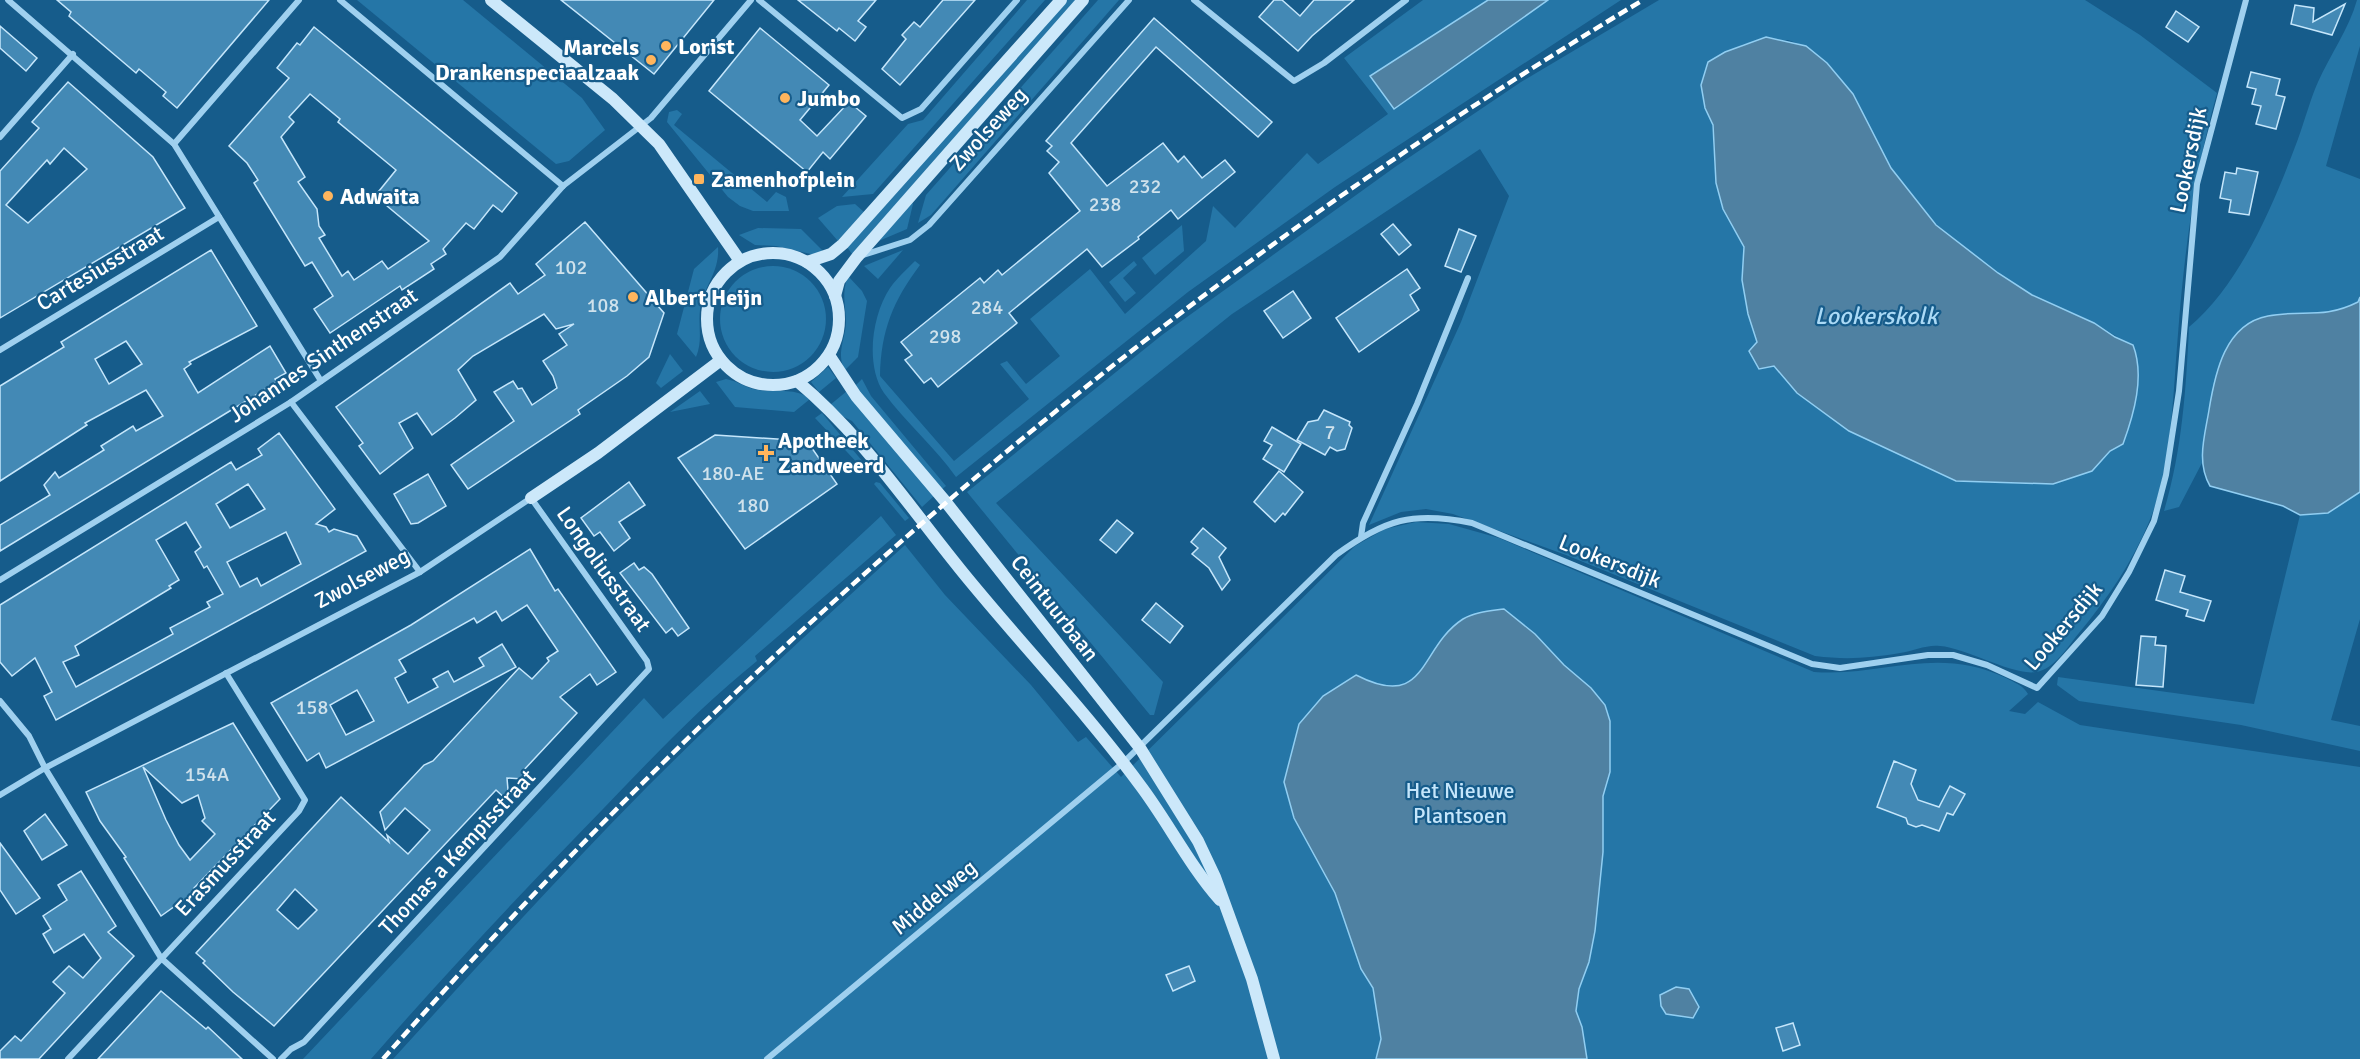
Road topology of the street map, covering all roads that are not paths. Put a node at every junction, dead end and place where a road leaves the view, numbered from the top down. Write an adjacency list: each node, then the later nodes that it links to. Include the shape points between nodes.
1 (8, 0): 14 (street)
2 (299, 0): 17 (street)
3 (340, 0): 18 (street)
4 (491, 0): 15 (street)
5 (751, 0): 15 (street, Johannes Sinthenstraat, via 673,95)
6 (759, 0): 7 (street, via 902,118 921,109)
7 (1017, 0)
8 (1062, 0): 22 (street, Zwolseweg, via 843,244 831,254)
9 (1083, 0): 20 (street, Zwolseweg)
10 (1129, 0): 20 (street, Zwolseweg, via 929,225 910,240)
11 (1194, 0): 12 (street, via 1294,81)
12 (1406, 0)
13 (2246, 0): 32 (street, Lookersdijk, via 2197,184 2179,390 2166,475 2154,521 2102,616 2037,688 1987,665 1953,655 1840,668 1812,664 1472,523 1411,517)
14 (73, 54): 16 (street); 17 (street)
15 (640, 125): 18 (street, Johannes Sinthenstraat); 21 (street, via 667,155)
16 (0, 137)
17 (174, 144): 19 (street)
18 (563, 186): 28 (street, Johannes Sinthenstraat, via 500,257)
19 (219, 217): 25 (street, Cartesiusstraat); 28 (street)
20 (857, 257): 24 (street, Zwolseweg, via 839,281)
21 (740, 261): 22 (street, via 774,253); 27 (street, via 716,285 708,306 707,329)
22 (807, 262): 24 (street, via 824,277)
23 (1468, 279): 32 (street, via 1363,523)
24 (835, 296): 26 (street, via 839,326)
25 (0, 350)
26 (829, 355): 29 (street); 38 (street, Ceintuurbaan, via 856,396 945,501)
27 (721, 360): 29 (street, via 739,376 761,384); 31 (street, Zwolseweg)
28 (321, 381): 30 (street, Johannes Sinthenstraat)
29 (797, 381): 39 (street, Ceintuurbaan, via 817,397 879,467)
30 (291, 402): 33 (street); 34 (street, Johannes Sinthenstraat)
31 (531, 498): 33 (street, Zwolseweg); 35 (street, Longoliusstraat)
32 (1361, 537): 38 (street, Lookersdijk, via 1336,555)
33 (420, 572): 36 (street, Zwolseweg)
34 (0, 580)
35 (647, 661): 46 (street, Thomas a Kempisstraat, via 649,669 645,676 304,1042)
36 (226, 673): 40 (street, Zwolseweg); 43 (street, Erasmusstraat, via 304,800 299,811)
37 (0, 701): 40 (street, via 29,736)
38 (1140, 748): 39 (street, Lookersdijk); 42 (street, Ceintuurbaan, via 1198,840)
39 (1124, 762): 42 (street, Ceintuurbaan); 47 (street, Middelweg)
40 (45, 768): 41 (street, Zwolseweg); 43 (street)
41 (0, 795)
42 (1222, 902): 48 (street, Ceintuurbaan, via 1252,980)
43 (161, 958): 44 (street, Erasmusstraat); 45 (street)
44 (68, 1059)
45 (273, 1059)
46 (281, 1059)
47 (767, 1059)
48 (1274, 1059)

